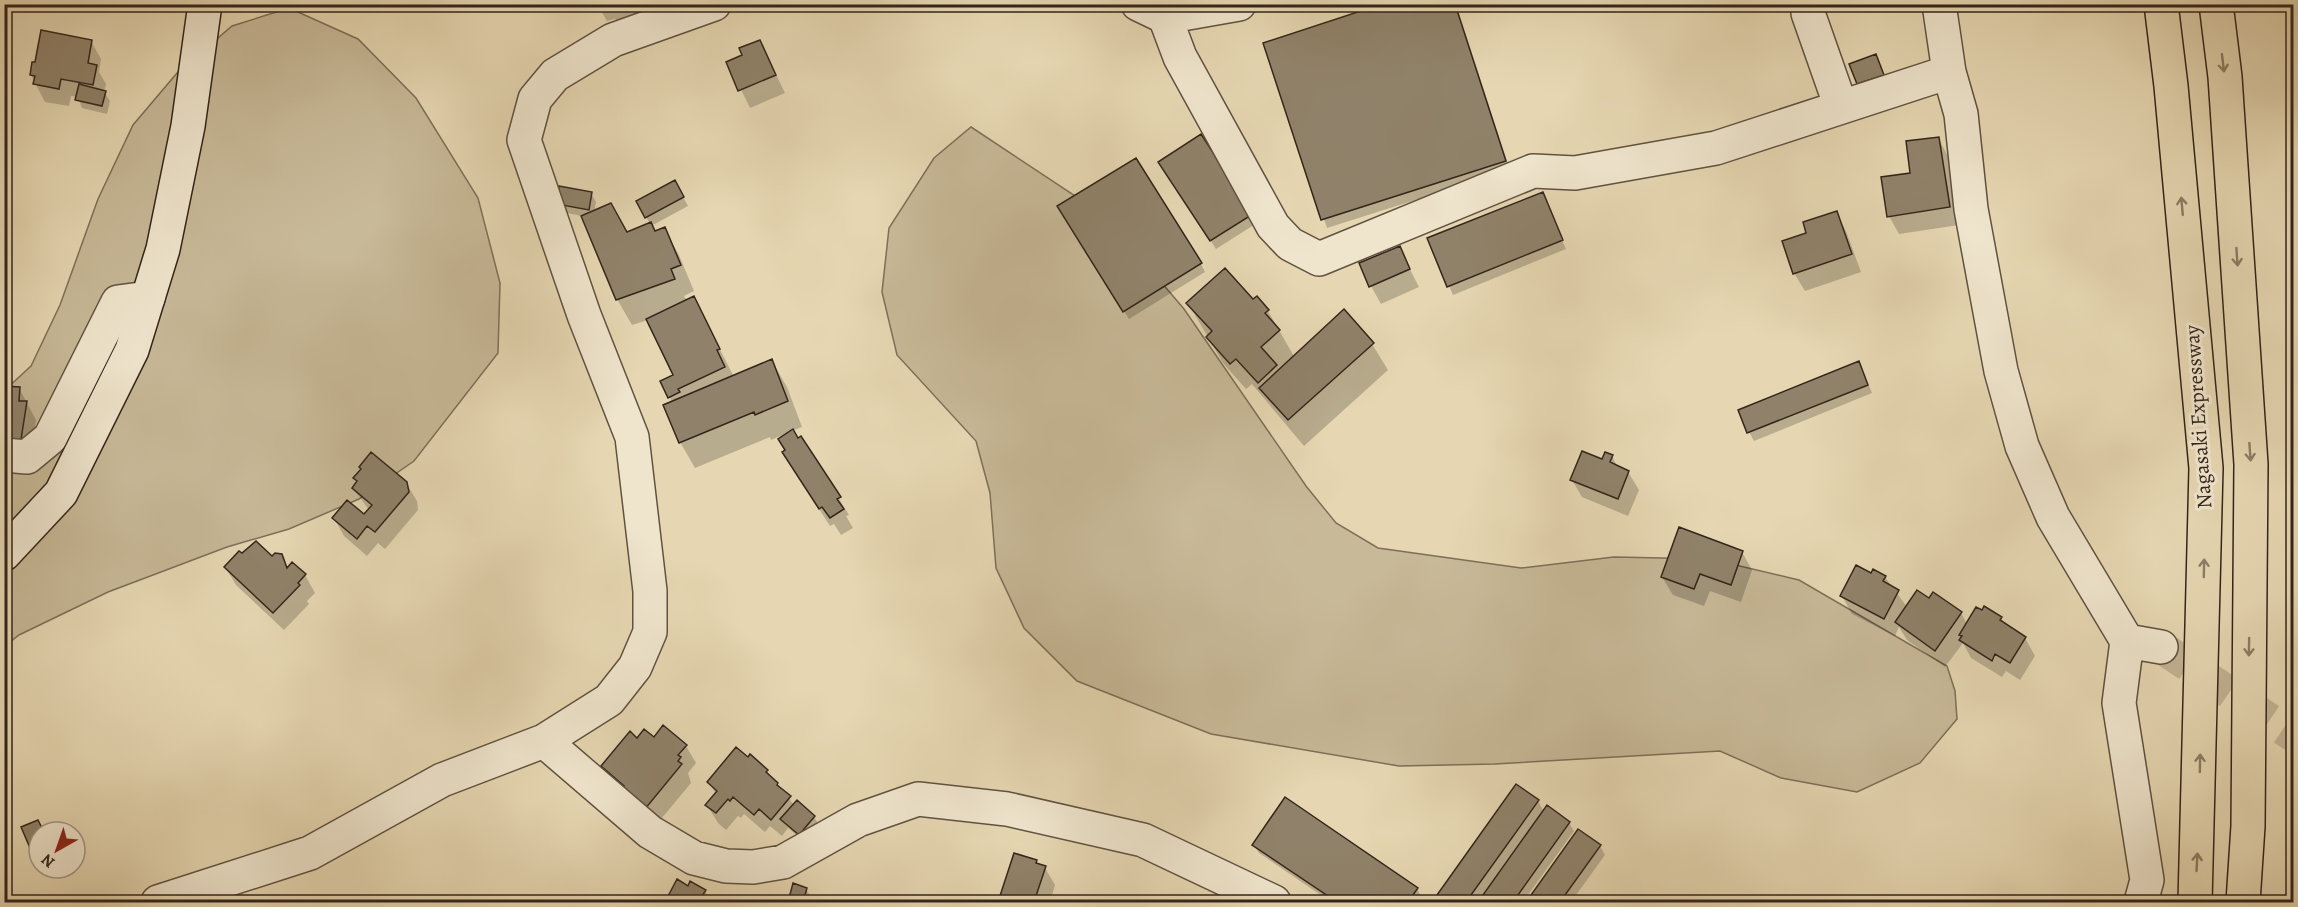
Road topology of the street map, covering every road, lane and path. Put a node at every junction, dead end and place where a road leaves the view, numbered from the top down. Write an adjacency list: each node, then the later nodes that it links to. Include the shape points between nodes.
1 (205, 4): 11 (street, via 188,126 163,249)
2 (714, 4): 16 (street, via 613,40 555,75 535,99 525,140 584,315 632,437 650,591 650,632 635,667 609,700)
3 (1239, 4): 7 (street)
4 (1939, 4): 9 (street)
5 (2161, 4): 20 (highway, Nagasaki Expressway, one-way to 5, via 2206,468 2172,86)
6 (2216, 4): 21 (highway, one-way to 21, via 2225,77 2251,464)
7 (1151, 11): 10 (street, via 1273,226 1290,244 1319,259 1533,171 1575,173 1716,148)
8 (1808, 13): 10 (street)
9 (1949, 72): 10 (street); 14 (street, via 1961,114 1971,208 1999,360 2022,446 2054,516)
10 (1841, 107)
11 (148, 298): 12 (street, via 118,302 50,438 27,457); 13 (street, via 132,350 60,493)
12 (4, 455)
13 (4, 554)
14 (2127, 641): 15 (street); 19 (street, via 2119,703 2147,880)
15 (2161, 647)
16 (544, 741): 17 (street, via 442,780 310,853); 18 (street, via 651,832 694,858 726,866 783,862 858,820 918,800 1007,809 1143,840)
17 (158, 903)
18 (1274, 903)
19 (2141, 903)
20 (2195, 903)
21 (2243, 903)

